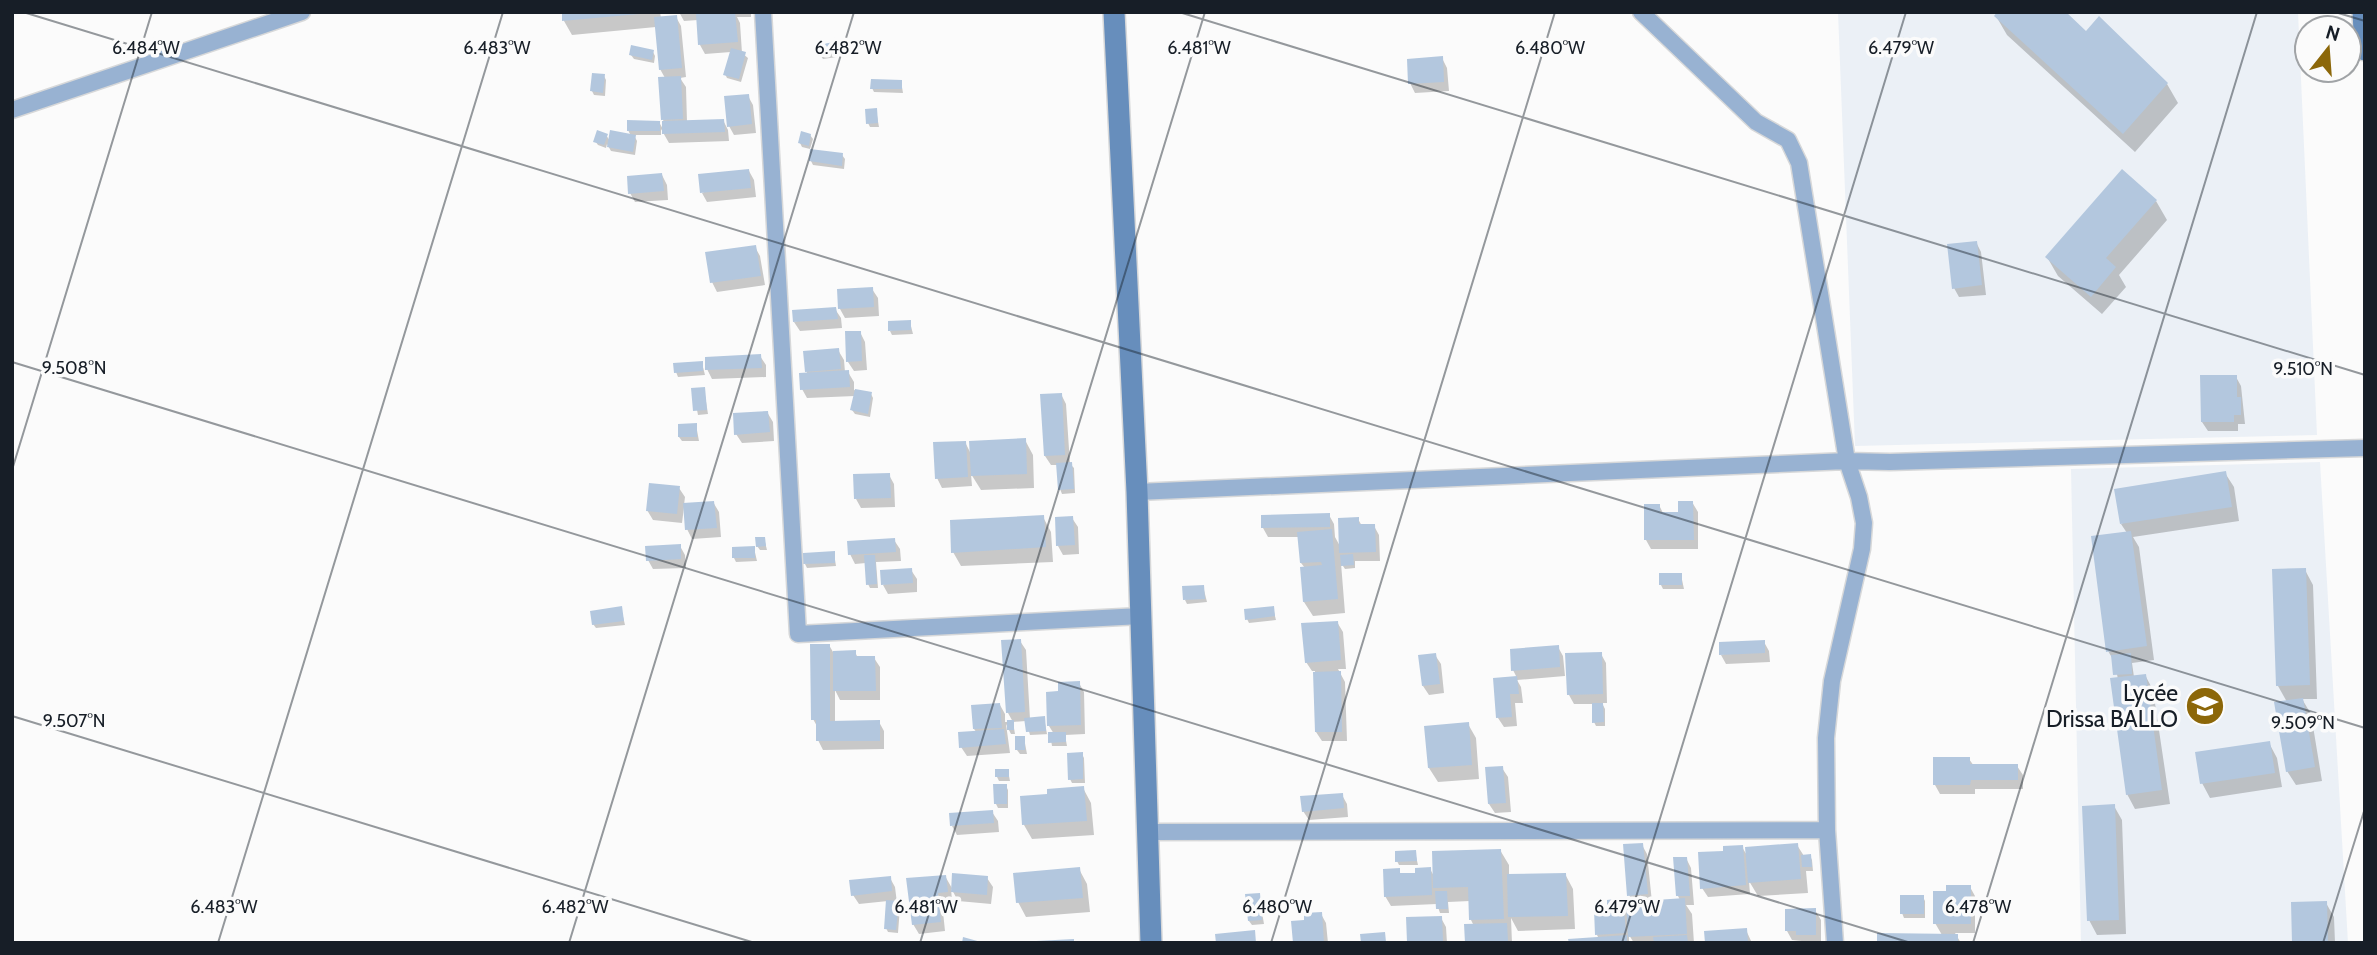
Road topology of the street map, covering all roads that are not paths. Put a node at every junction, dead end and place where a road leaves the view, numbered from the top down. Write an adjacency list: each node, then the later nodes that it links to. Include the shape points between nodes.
1 (302, 12): 7 (street)
2 (763, 12): 11 (street, via 798,634)
3 (1114, 12): 10 (street)
4 (1641, 12): 9 (street, via 1756,122 1787,140 1799,163)
5 (2363, 12): 6 (street)
6 (2365, 50)
7 (12, 110)
8 (2365, 448): 9 (street)
9 (1847, 461): 10 (street); 12 (street, via 1864,523 1832,681 1826,738)
10 (1137, 492): 11 (street)
11 (1141, 616): 13 (street)
12 (1827, 830): 13 (street); 15 (street)
13 (1148, 832): 14 (street)
14 (1151, 943)
15 (1835, 943)

